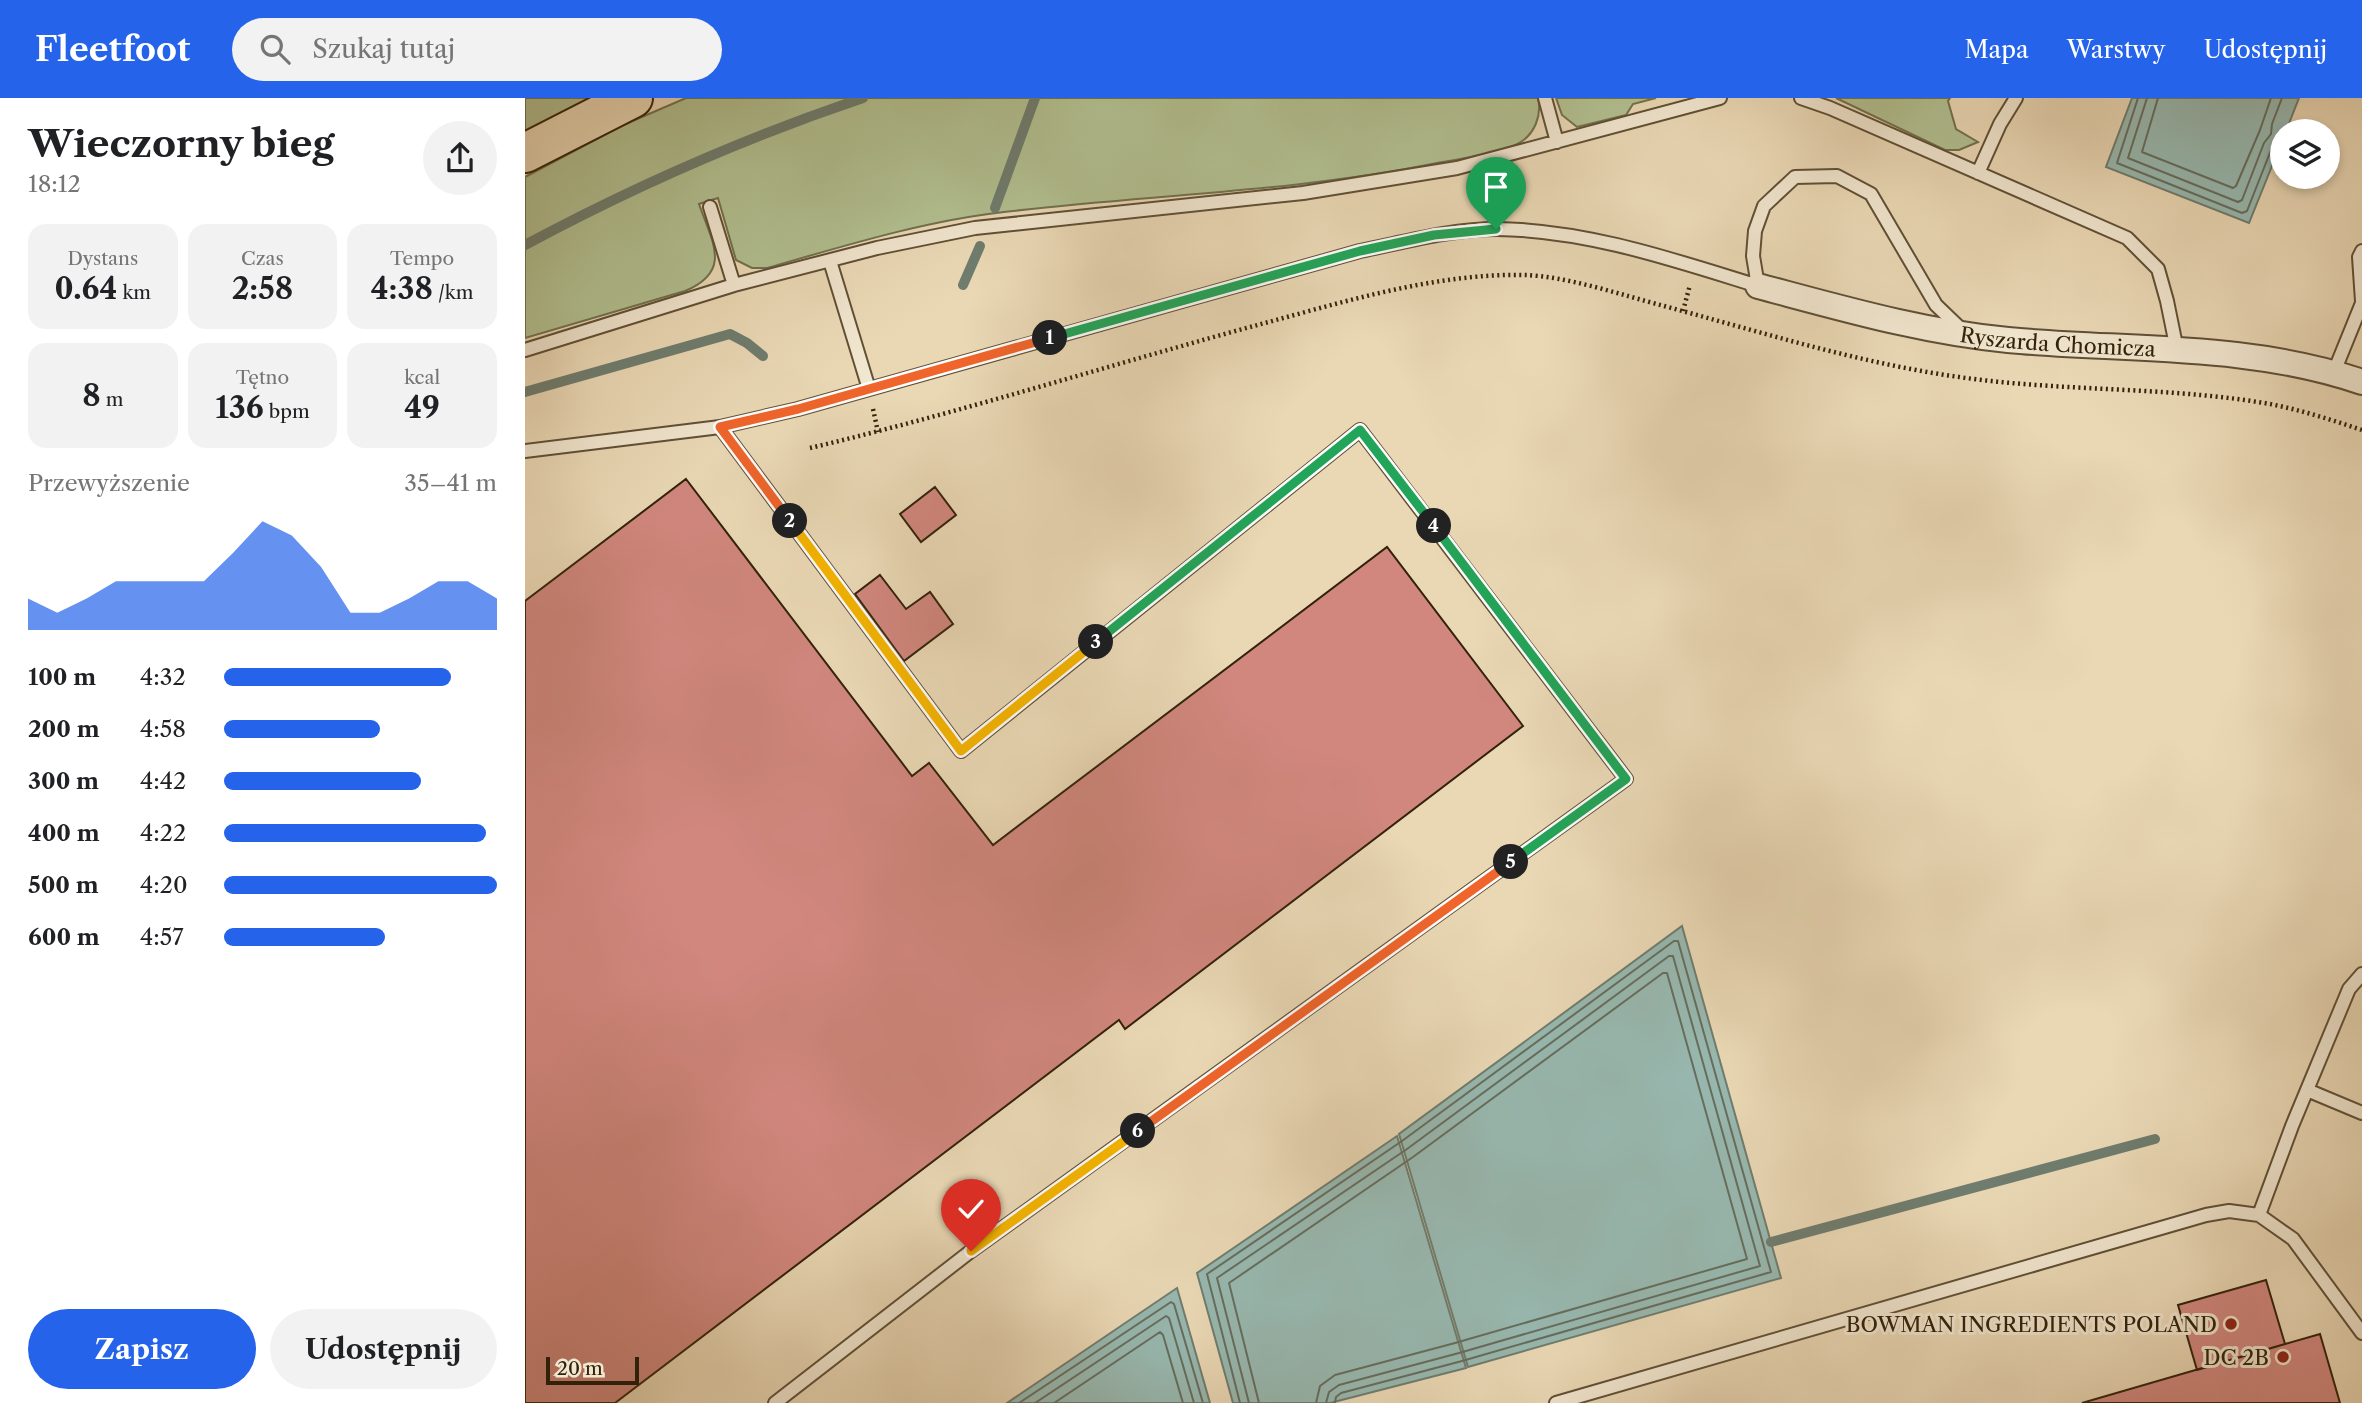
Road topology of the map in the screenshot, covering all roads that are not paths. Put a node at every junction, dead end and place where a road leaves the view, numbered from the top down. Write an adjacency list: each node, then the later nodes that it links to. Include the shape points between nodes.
1 (633, 98): 7 (highway)
2 (1545, 98): 6 (lane)
3 (1720, 98): 6 (lane)
4 (1801, 98): 8 (lane)
5 (2016, 98): 8 (lane)
6 (1557, 142): 11 (lane, via 1406,177 1303,193 975,228)
7 (525, 153)
8 (1978, 173): 17 (lane, via 2127,238 2158,269)
9 (710, 207): 12 (lane)
10 (2362, 251): 14 (lane)
11 (830, 261): 12 (lane); 20 (lane)
12 (734, 285): 16 (lane)
13 (1758, 286): 15 (street, Ryszarda Chomicza, via 1906,325); 15 (lane, via 1753,256 1764,206 1795,177 1837,176 1871,194 1936,305); 20 (lane, via 1605,242 1496,229 1434,235 1360,251)
14 (2362, 302): 18 (lane)
15 (1967, 334): 17 (street, Ryszarda Chomicza)
16 (525, 350)
17 (2177, 350): 18 (street, Ryszarda Chomicza, via 2264,358)
18 (2334, 372): 19 (street, Ryszarda Chomicza)
19 (2362, 382)
20 (869, 389): 21 (lane)
21 (720, 427): 22 (lane); 28 (lane, via 961,751 1360,430 1626,779 971,1251)
22 (525, 451)
23 (2362, 974): 24 (lane, via 2349,989)
24 (2307, 1090): 25 (lane); 26 (lane)
25 (2362, 1113)
26 (2259, 1215): 27 (lane, via 2293,1238); 29 (lane, via 2229,1211 2206,1215)
27 (2362, 1333)
28 (775, 1403)
29 (1556, 1403)

